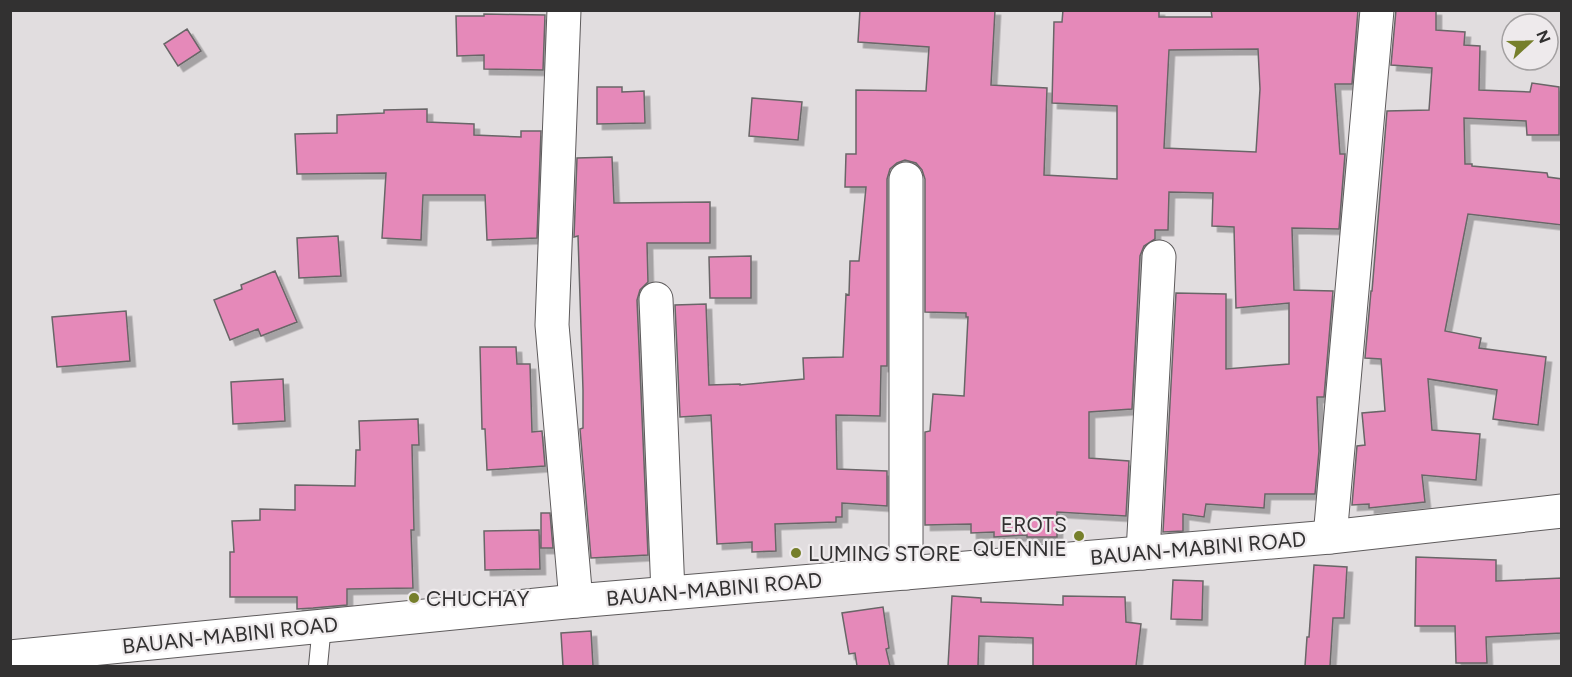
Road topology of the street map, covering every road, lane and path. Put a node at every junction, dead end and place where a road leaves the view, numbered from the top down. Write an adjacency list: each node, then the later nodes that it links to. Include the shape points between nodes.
1 (564, 10): 11 (street, via 552,326)
2 (1377, 10): 7 (street)
3 (906, 179): 9 (street)
4 (1159, 257): 8 (street)
5 (656, 299): 10 (street)
6 (1562, 512): 7 (street, BAUAN-MABINI ROAD)
7 (1330, 537): 8 (street, BAUAN-MABINI ROAD)
8 (1143, 553): 9 (street, BAUAN-MABINI ROAD)
9 (906, 573): 10 (street, BAUAN-MABINI ROAD)
10 (668, 593): 11 (street, BAUAN-MABINI ROAD)
11 (576, 601): 12 (street, BAUAN-MABINI ROAD)
12 (322, 625): 13 (street, BAUAN-MABINI ROAD); 14 (lane)
13 (10, 657)
14 (318, 666)

